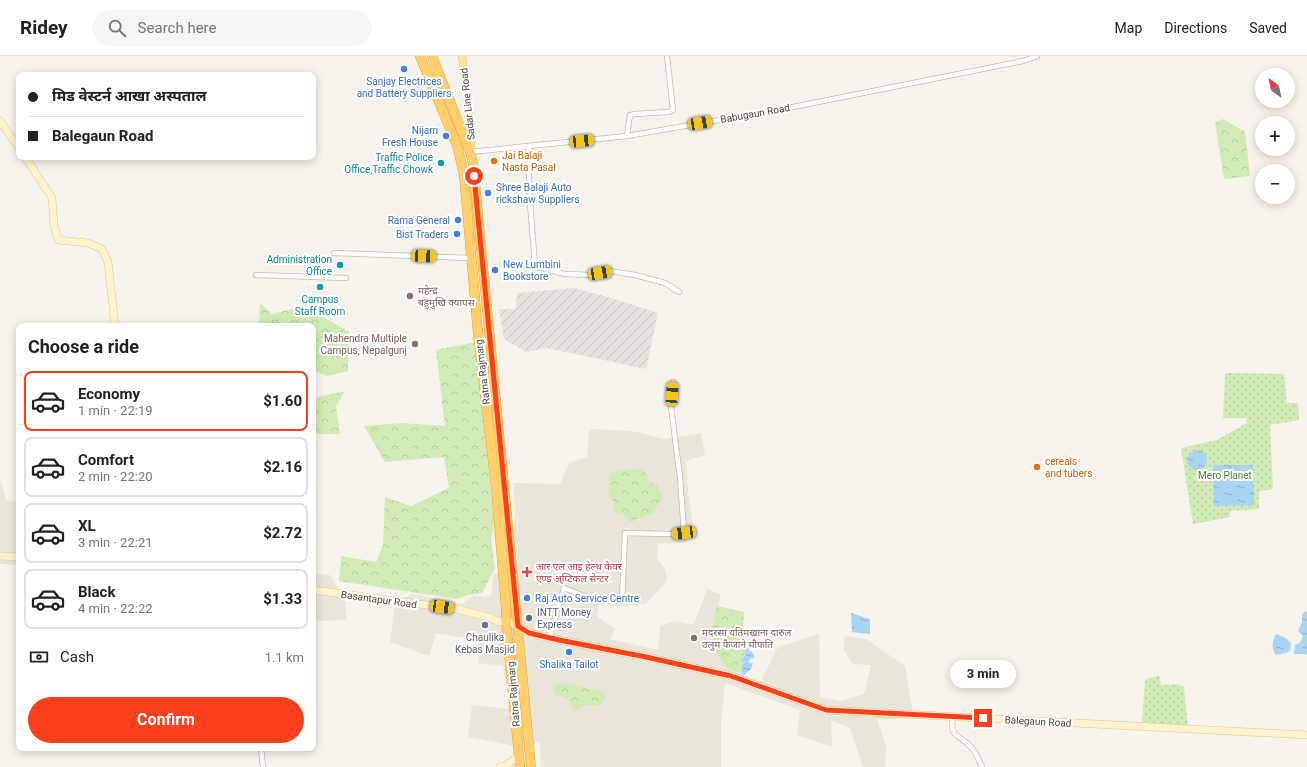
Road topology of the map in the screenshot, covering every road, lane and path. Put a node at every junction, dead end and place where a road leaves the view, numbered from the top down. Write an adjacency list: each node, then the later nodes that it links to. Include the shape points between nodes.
1 (420, 56): 13 (highway, Ratna Rajmarg, via 461,159)
2 (432, 56): 10 (highway, Ratna Rajmarg)
3 (462, 56): 10 (main road, Sadar Line Road, via 472,134)
4 (667, 56): 7 (street, via 673,110 630,115)
5 (1037, 56): 7 (street, Babugaun Road, via 1023,61 788,108)
6 (0, 121): 8 (street)
7 (627, 136): 9 (street, Babugaun Road)
8 (16, 144)
9 (528, 146): 10 (street, Babugaun Road); 16 (street, via 536,267 565,274 589,275 610,272 635,275 665,283)
10 (470, 152): 22 (highway, Ratna Rajmarg, via 483,258)
11 (27, 160): 17 (street, via 52,198 58,240 88,243 102,249 108,262)
12 (334, 253): 13 (street, via 470,258)
13 (470, 254): 22 (highway, Ratna Rajmarg, via 496,488 506,607)
14 (256, 275): 15 (street)
15 (346, 278)
16 (679, 292)
17 (115, 323)
18 (673, 382): 23 (street, via 671,406 684,533 625,533 622,601 596,601 564,588)
19 (0, 556): 20 (street)
20 (16, 557)
21 (316, 590): 22 (street, Basantapur Road, via 457,609)
22 (512, 624): 23 (street, Balegaun Road, via 529,633); 27 (highway, Ratna Rajmarg); 31 (highway, Ratna Rajmarg)
23 (549, 638): 24 (street, Balegaun Road, via 731,676 826,710)
24 (953, 716): 25 (street, Balegaun Road); 32 (street, via 951,727 954,733 971,747)
25 (1307, 735)
26 (261, 751): 28 (street)
27 (519, 756): 29 (street); 30 (highway, Ratna Rajmarg)
28 (263, 767)
29 (500, 767)
30 (520, 767)
31 (531, 767)
32 (982, 767)

